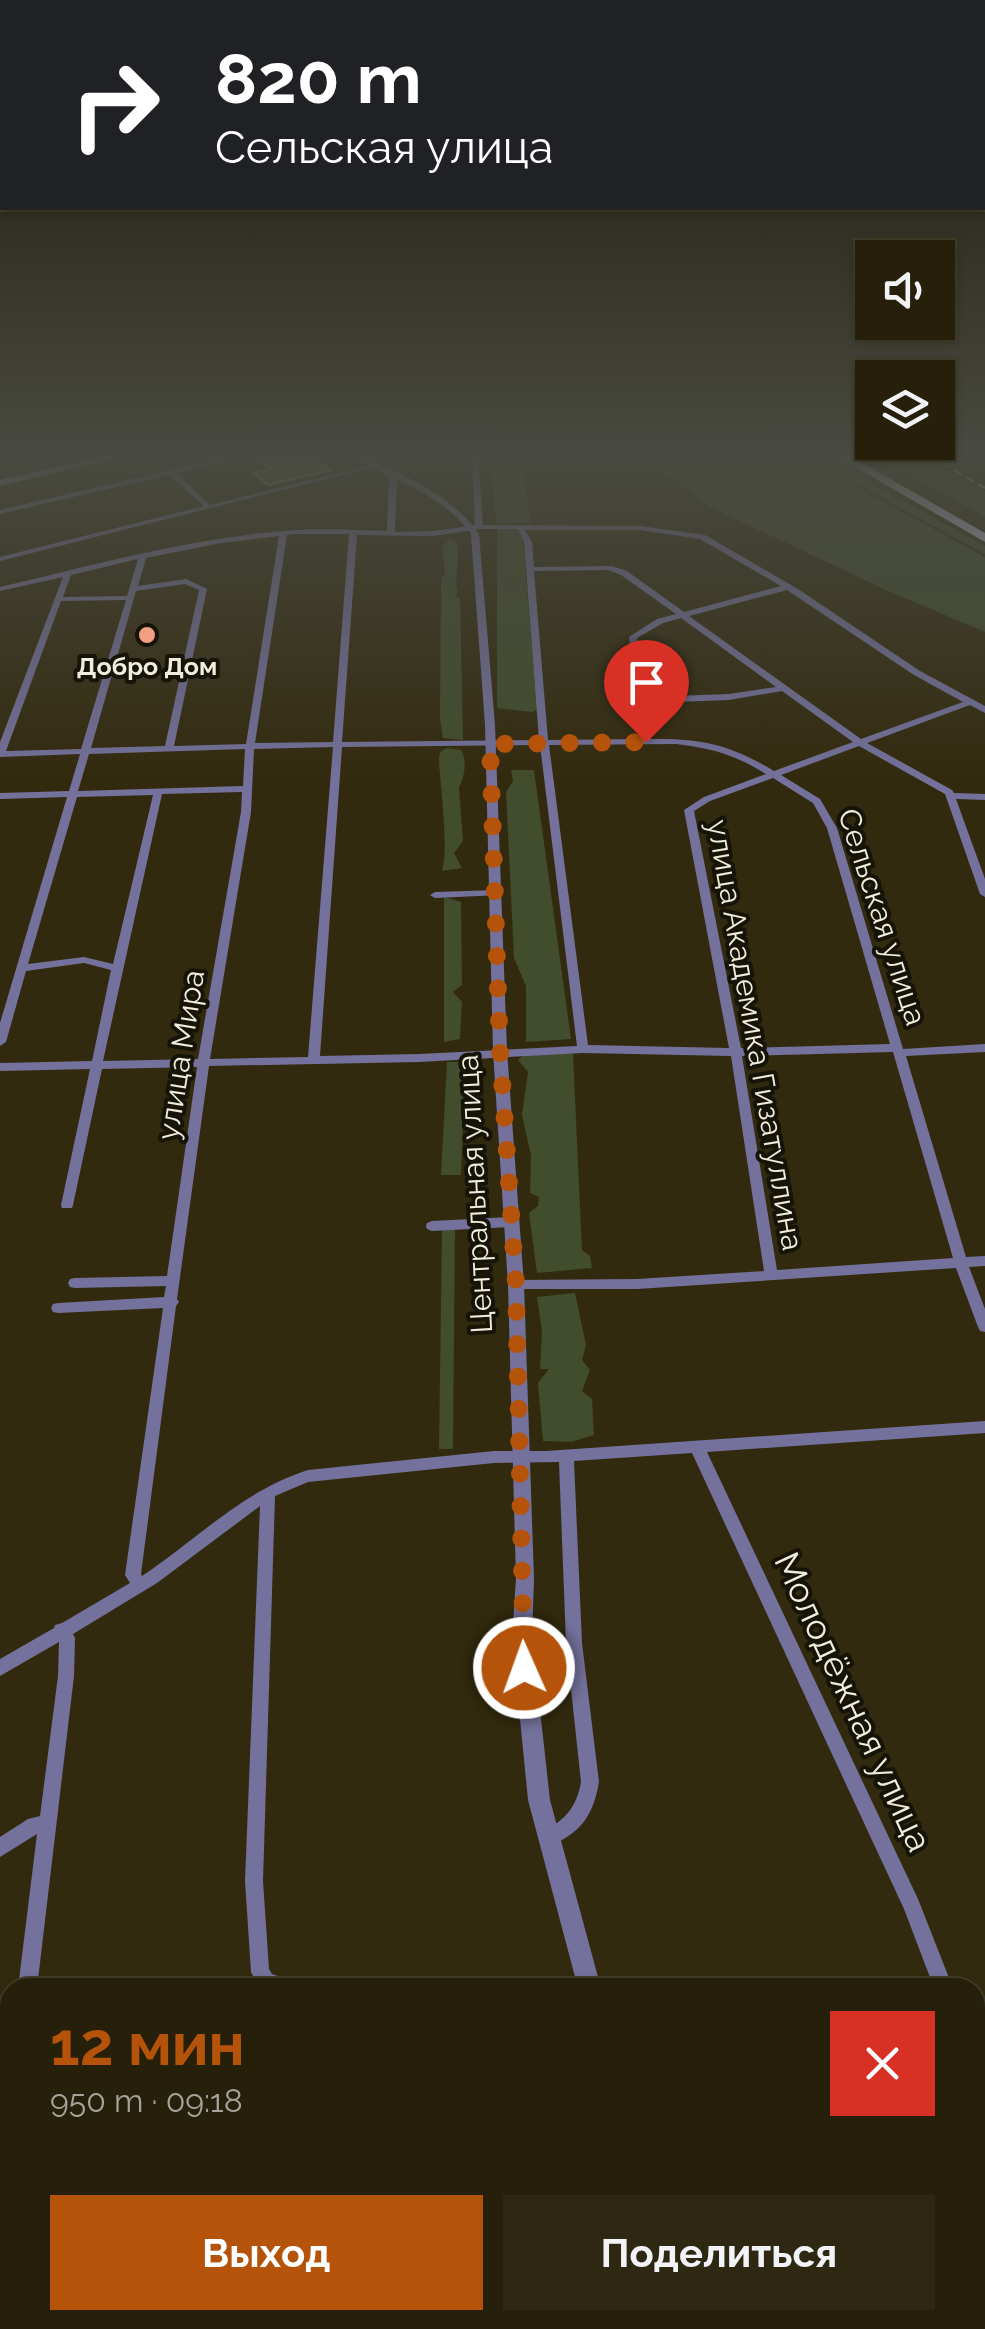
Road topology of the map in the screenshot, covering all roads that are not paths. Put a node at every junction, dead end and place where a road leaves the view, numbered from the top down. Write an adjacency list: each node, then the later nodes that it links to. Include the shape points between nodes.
1 (109, 565): 9 (street)
2 (140, 565): 12 (street)
3 (279, 565): 24 (street, улица Мира)
4 (351, 565): 23 (street)
5 (478, 565): 20 (street, Центральная улица)
6 (531, 565): 8 (street)
7 (747, 565): 10 (street)
8 (531, 569): 14 (street, via 609,568); 21 (street)
9 (68, 573): 11 (street); 13 (street)
10 (784, 588): 14 (street); 17 (street)
11 (0, 589)
12 (132, 594): 13 (street); 25 (street, via 186,581 202,590); 26 (street)
13 (58, 598): 27 (street)
14 (686, 615): 15 (street); 16 (street, via 633,637)
15 (785, 688): 16 (street); 22 (street)
16 (642, 700): 19 (street)
17 (968, 704): 18 (street); 22 (street)
18 (985, 710)
19 (646, 742): 21 (street, Сельская улица); 28 (street, Сельская улица, via 716,746)
20 (490, 744): 21 (street, Сельская улица); 23 (street, Сельская улица); 37 (street, Центральная улица)
21 (544, 744): 43 (street)
22 (861, 744): 28 (street); 33 (street)
23 (338, 745): 24 (street, Сельская улица); 48 (street)
24 (250, 746): 25 (street, Сельская улица); 29 (street, улица Мира)
25 (169, 749): 26 (street, Сельская улица)
26 (84, 752): 27 (street, Сельская улица); 31 (street)
27 (0, 754)
28 (775, 775): 45 (street, Сельская улица, via 823,807); 47 (street, улица Академика Гизатуллина, via 689,810)
29 (248, 789): 30 (street); 49 (street, улица Мира)
30 (158, 792): 31 (street); 41 (street)
31 (72, 795): 32 (street); 40 (street)
32 (0, 796)
33 (952, 796): 34 (street); 35 (street)
34 (985, 797)
35 (971, 852): 36 (street); 38 (street)
36 (985, 852)
37 (497, 893): 39 (street); 46 (street, Центральная улица)
38 (985, 894)
39 (435, 896)
40 (21, 968): 41 (street, via 84,960); 42 (street)
41 (117, 968): 50 (street)
42 (0, 1042)
43 (584, 1048): 46 (street); 47 (street)
44 (985, 1048): 45 (street)
45 (898, 1050): 47 (street); 56 (street, Сельская улица)
46 (500, 1051): 48 (street); 53 (street, Центральная улица)
47 (736, 1052): 57 (street, улица Академика Гизатуллина)
48 (314, 1060): 49 (street)
49 (206, 1062): 50 (street); 58 (street, улица Мира)
50 (98, 1064): 51 (street); 52 (street)
51 (0, 1067)
52 (67, 1205)
53 (512, 1222): 54 (street); 60 (street, Центральная улица)
54 (432, 1226)
55 (985, 1261): 56 (street)
56 (961, 1262): 57 (street); 63 (street, Сельская улица)
57 (771, 1273): 60 (street)
58 (174, 1281): 59 (street); 61 (street, улица Мира)
59 (75, 1284)
60 (516, 1285): 67 (street, Центральная улица)
61 (172, 1302): 62 (street); 69 (street, улица Мира, via 141,1500 133,1575)
62 (58, 1308)
63 (985, 1327)
64 (985, 1428): 65 (street)
65 (696, 1447): 66 (street); 78 (street, Молодёжная улица)
66 (566, 1456): 67 (street); 73 (street, via 574,1643 590,1782 580,1813)
67 (520, 1458): 68 (street, via 308,1476); 73 (street, Центральная улица, via 522,1638 532,1759)
68 (268, 1494): 69 (street); 76 (street, via 254,1880)
69 (139, 1584): 70 (street)
70 (61, 1630): 71 (street); 72 (street, via 67,1638 66,1676)
71 (0, 1668)
72 (47, 1824): 74 (street, via 34,1825); 75 (street)
73 (549, 1837): 77 (street, Центральная улица)
74 (0, 1848)
75 (28, 1978)
76 (264, 1978)
77 (587, 1978)
78 (940, 1978)

